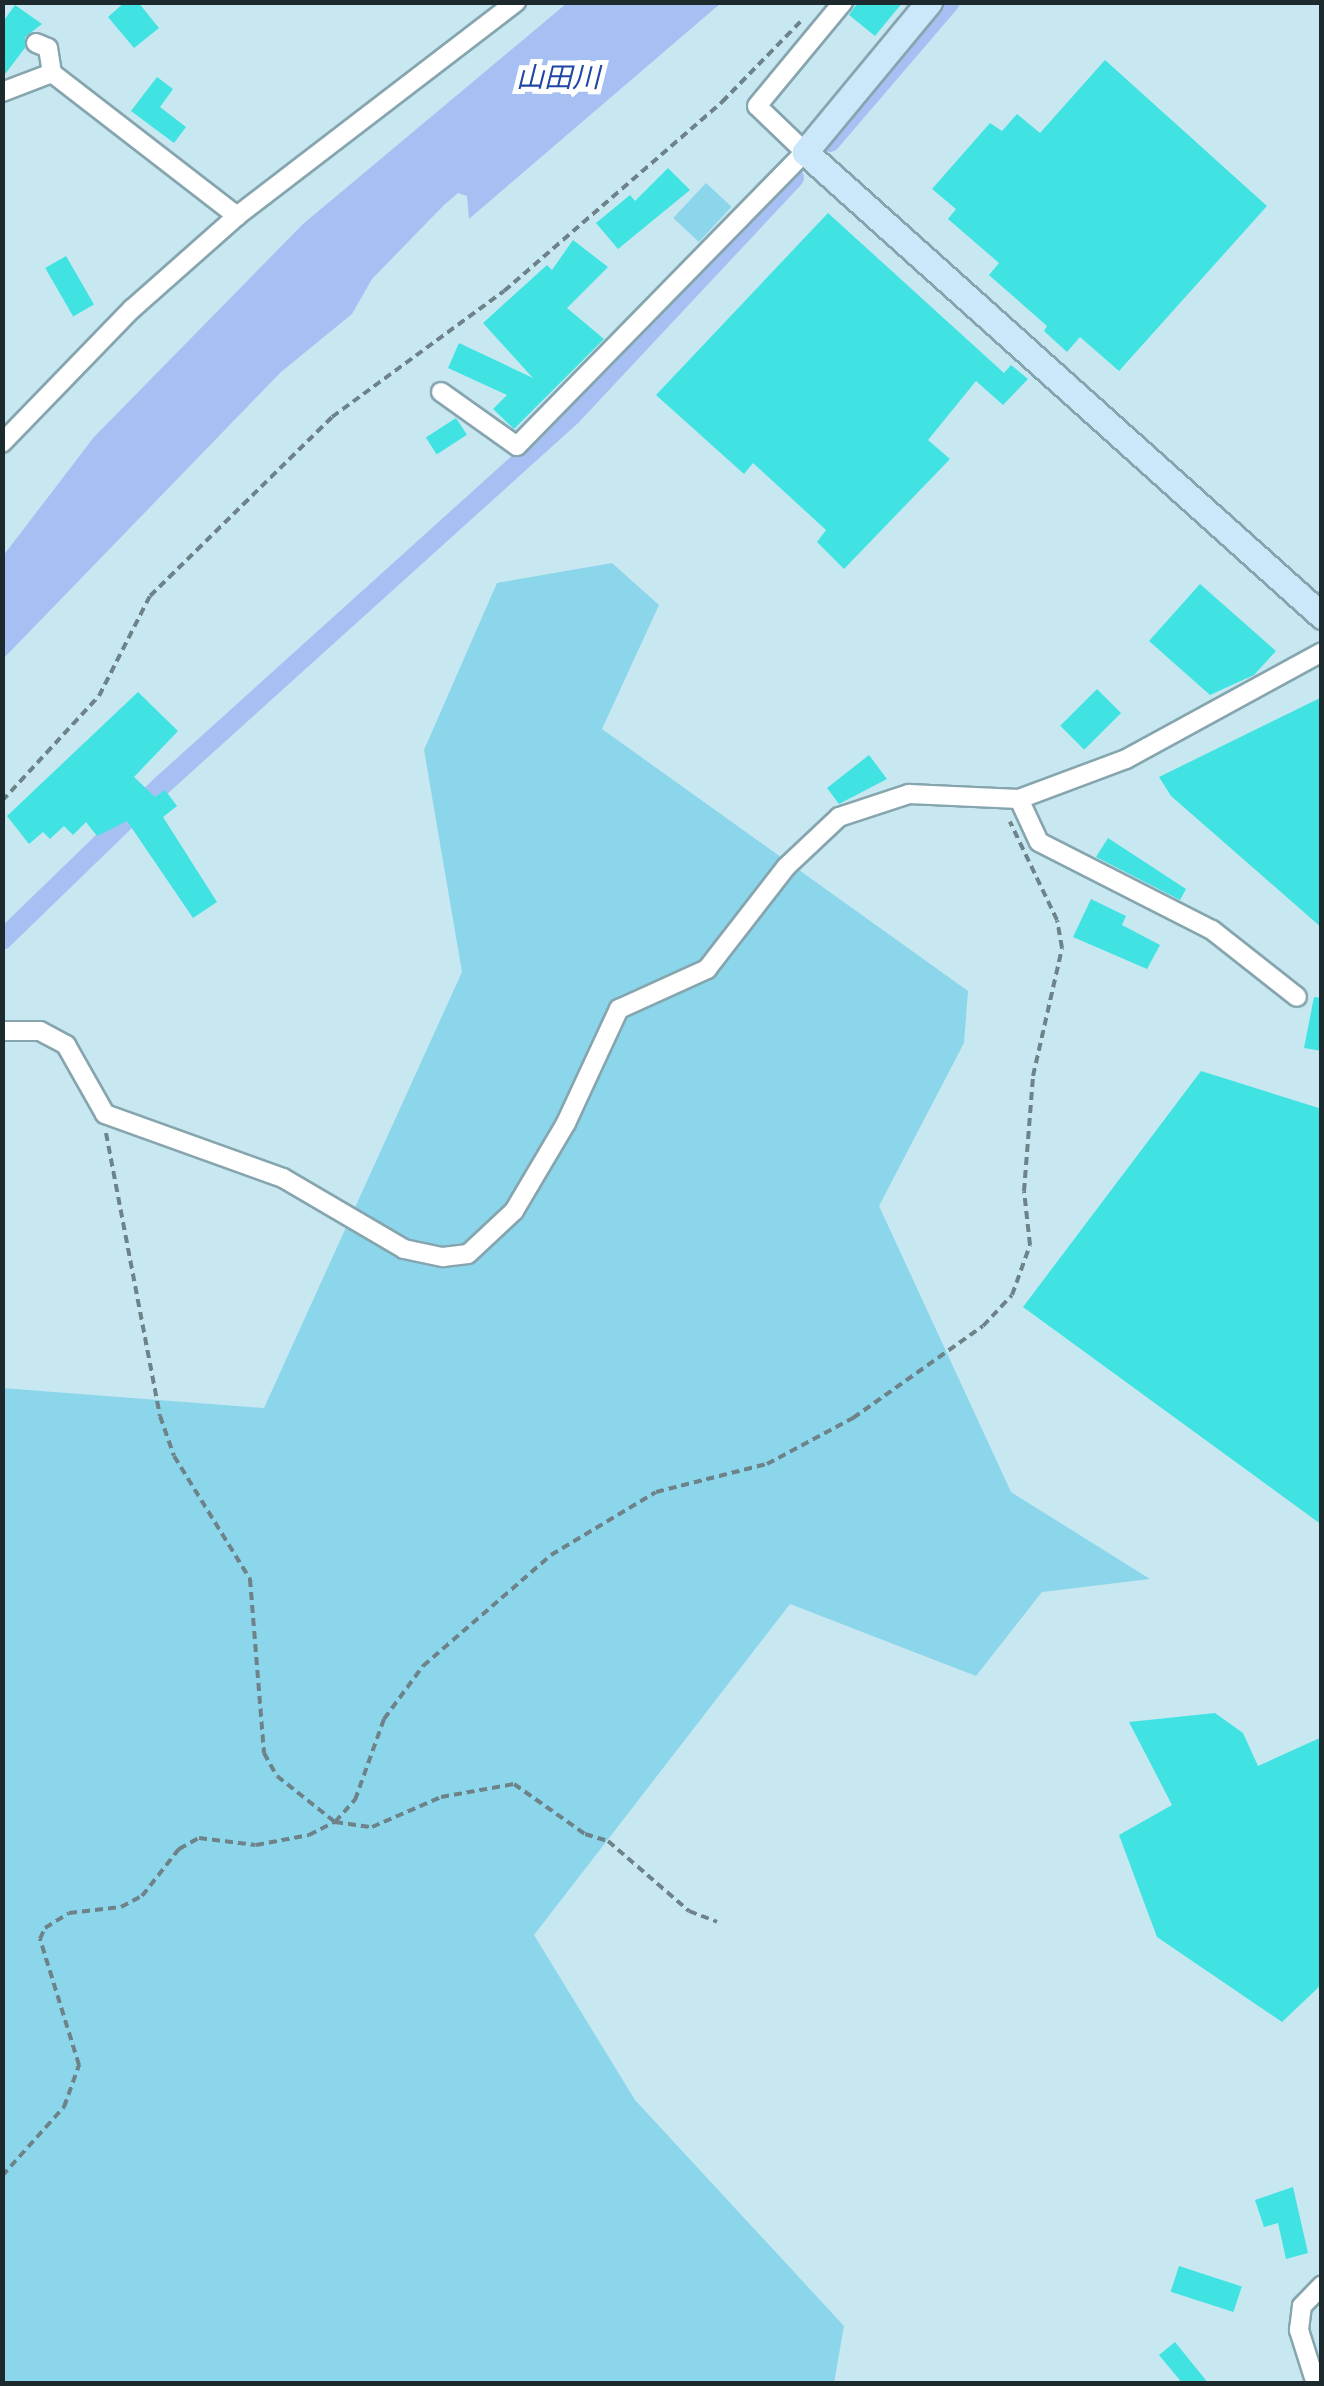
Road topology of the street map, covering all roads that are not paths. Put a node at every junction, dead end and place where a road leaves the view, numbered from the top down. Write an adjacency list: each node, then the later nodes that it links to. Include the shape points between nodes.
1 (516, 2): 8 (street)
2 (843, 2): 7 (street, via 757,106)
3 (928, 2): 7 (street)
4 (36, 42): 5 (street, via 48,48)
5 (52, 73): 6 (street); 8 (street)
6 (2, 92)
7 (805, 152): 9 (street, via 517,446); 11 (street)
8 (237, 216): 10 (street, via 132,309)
9 (440, 392)
10 (2, 443)
11 (1322, 616)
12 (1322, 652): 13 (street, via 1126,759)
13 (1020, 799): 14 (street, via 1039,842 1212,930); 15 (street, via 909,794 870,803 814,836 707,970 619,1008 566,1123 514,1211 468,1254 404,1249 283,1178 104,1114 66,1045 40,1031)
14 (1297, 997)
15 (2, 1032)
16 (1322, 2285): 17 (street, via 1302,2306 1299,2330)
17 (1316, 2384)

